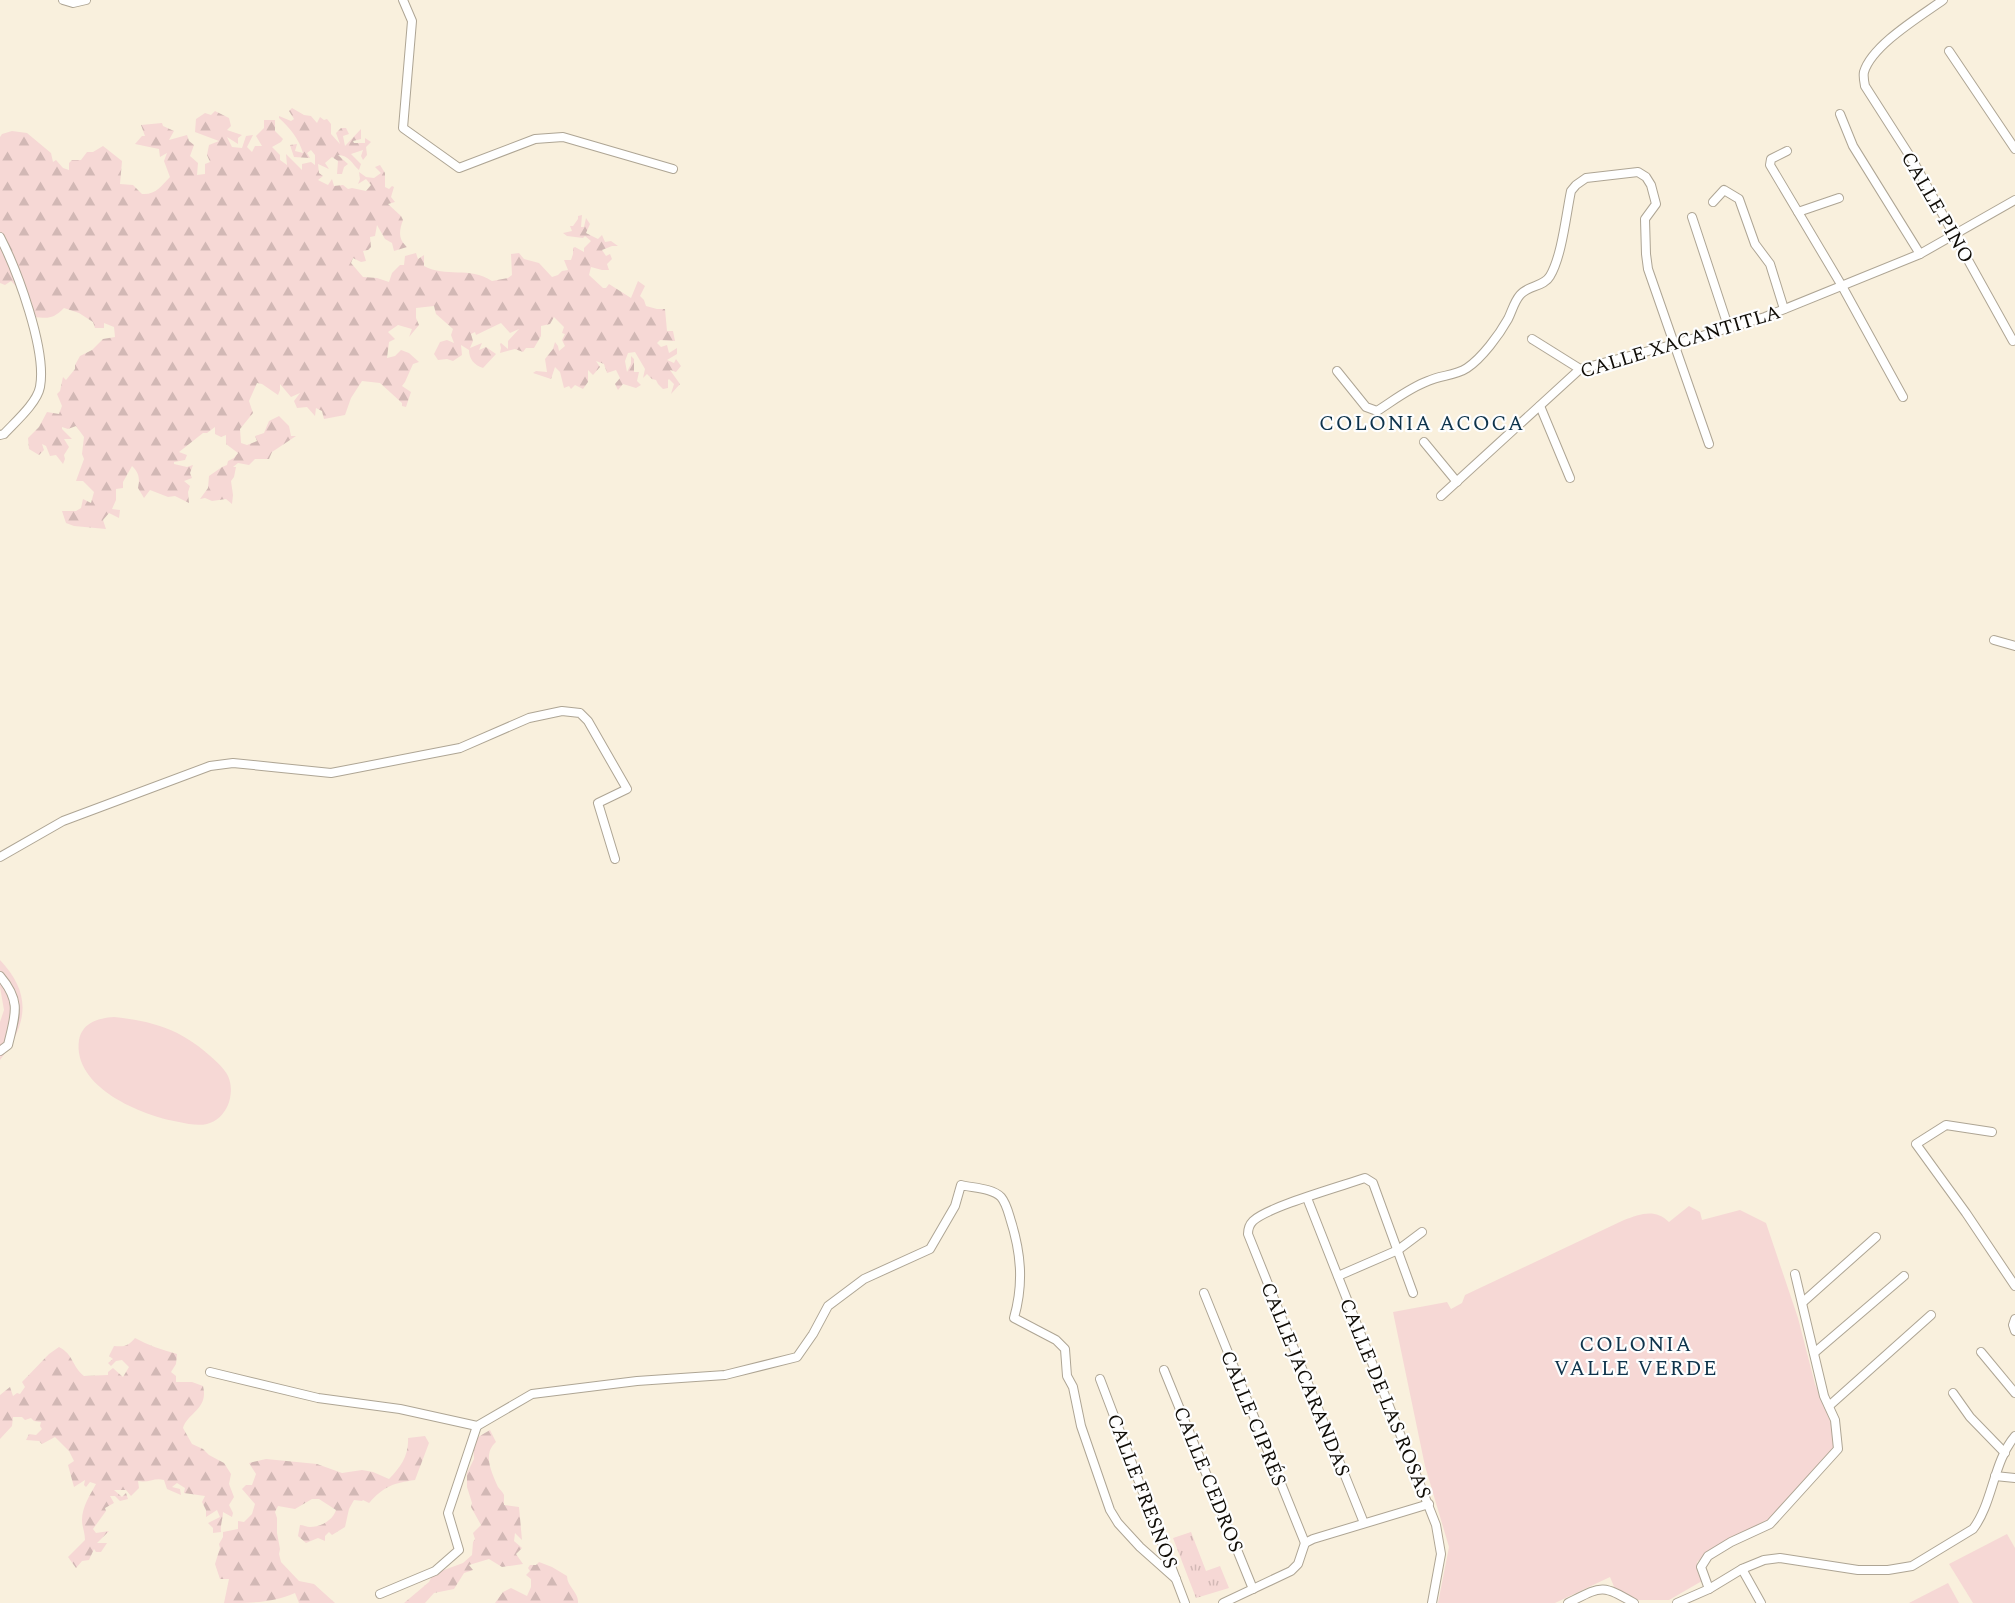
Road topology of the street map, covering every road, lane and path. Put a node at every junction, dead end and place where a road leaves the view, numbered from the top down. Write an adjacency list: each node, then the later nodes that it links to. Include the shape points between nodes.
1 (63, 0): 2 (street)
2 (86, 0)
3 (403, 0): 9 (street, via 412,21 403,128 459,168 535,139 563,136)
4 (1943, 0): 15 (street, CALLE PINO, via 1890,38 1863,74 1865,86)
5 (1949, 51): 7 (street)
6 (1840, 114): 17 (street, via 1853,146)
7 (2015, 148)
8 (1787, 151): 13 (street, via 1769,162)
9 (673, 169)
10 (1839, 198): 13 (street)
11 (2015, 200): 15 (street, CALLE XACANTITLA)
12 (1713, 202): 19 (street, via 1724,190 1739,199 1755,244 1770,264)
13 (1798, 212): 18 (street)
14 (1692, 217): 20 (street)
15 (1954, 234): 17 (street, CALLE XACANTITLA); 22 (street, CALLE PINO)
16 (0, 237): 28 (street, via 33,326 40,360 40,388 25,413)
17 (1920, 254): 18 (street, CALLE XACANTITLA)
18 (1842, 286): 19 (street, CALLE XACANTITLA); 26 (street)
19 (1784, 309): 20 (street, CALLE XACANTITLA)
20 (1729, 329): 23 (street, CALLE XACANTITLA)
21 (1532, 339): 24 (street)
22 (2013, 341)
23 (1675, 345): 24 (street, CALLE XACANTITLA); 25 (street, via 1646,254 1645,219 1656,204 1655,196 1646,177 1638,172 1586,178 1576,185 1571,191 1562,242 1550,276 1520,295 1483,354 1466,369 1430,379 1377,411 1366,407); 30 (street)
24 (1580, 369): 27 (street, CALLE XACANTITLA)
25 (1337, 371)
26 (1903, 397)
27 (1540, 406): 31 (street); 32 (street, CALLE XACANTITLA)
28 (0, 435)
29 (1425, 442): 32 (street)
30 (1709, 444)
31 (1570, 478)
32 (1457, 482): 33 (street, CALLE XACANTITLA)
33 (1441, 496)
34 (1994, 640): 35 (street)
35 (2015, 646)
36 (0, 857): 37 (street, via 63,821 210,766 233,763 331,773 460,748 529,718 562,711 580,713 588,721 627,789 598,803)
37 (615, 859)
38 (0, 976): 39 (street, via 9,987 16,1008 8,1045)
39 (0, 1051)
40 (1992, 1132): 48 (street, via 1946,1125 1916,1144)
41 (1307, 1198): 44 (street, via 1365,1178 1373,1183); 46 (street, CALLE DE LAS ROSAS); 69 (street, CALLE JACARANDAS, via 1257,1218 1248,1234)
42 (1422, 1232): 44 (street)
43 (1876, 1237): 51 (street)
44 (1398, 1250): 46 (street); 50 (street)
45 (1795, 1274): 51 (street)
46 (1338, 1276): 68 (street, CALLE DE LAS ROSAS)
47 (1904, 1276): 56 (street)
48 (2015, 1286)
49 (1204, 1293): 70 (street, CALLE CIPRÉS)
50 (1413, 1293)
51 (1803, 1302): 56 (street)
52 (1931, 1315): 62 (street)
53 (2015, 1319): 54 (street)
54 (2015, 1331)
55 (1981, 1352): 61 (street)
56 (1814, 1353): 62 (street)
57 (1164, 1370): 73 (street, CALLE CEDROS)
58 (210, 1372): 63 (street, via 318,1398 400,1409)
59 (1100, 1379): 72 (street, CALLE FRESNOS)
60 (1953, 1393): 65 (street)
61 (2015, 1393)
62 (1829, 1406): 74 (street, via 1839,1449 1770,1524 1708,1556 1701,1567)
63 (477, 1426): 72 (street, via 532,1394 725,1375 796,1358 828,1306 864,1279 930,1249 955,1206 961,1185 993,1192 1006,1205 1021,1261 1020,1299 1014,1318 1056,1340 1065,1349 1067,1376 1074,1387 1081,1426 1110,1510 1140,1547); 75 (street, via 448,1513 459,1550 435,1571)
64 (2015, 1437): 65 (street)
65 (2005, 1453): 66 (street)
66 (1995, 1476): 67 (street); 71 (street, via 1973,1530 1912,1566 1858,1570 1780,1558)
67 (2015, 1478)
68 (1429, 1504): 69 (street); 78 (street, CALLE DE LAS ROSAS, via 1441,1554)
69 (1364, 1523): 70 (street)
70 (1305, 1543): 73 (street, via 1298,1564)
71 (1742, 1569): 74 (street); 82 (street)
72 (1176, 1579): 76 (street, CALLE FRESNOS)
73 (1253, 1589): 77 (street)
74 (1709, 1589): 81 (street)
75 (380, 1594)
76 (1185, 1603)
77 (1223, 1603)
78 (1432, 1603)
79 (1568, 1603): 80 (street, via 1597,1588 1605,1588)
80 (1634, 1603)
81 (1677, 1603)
82 (1761, 1603)

